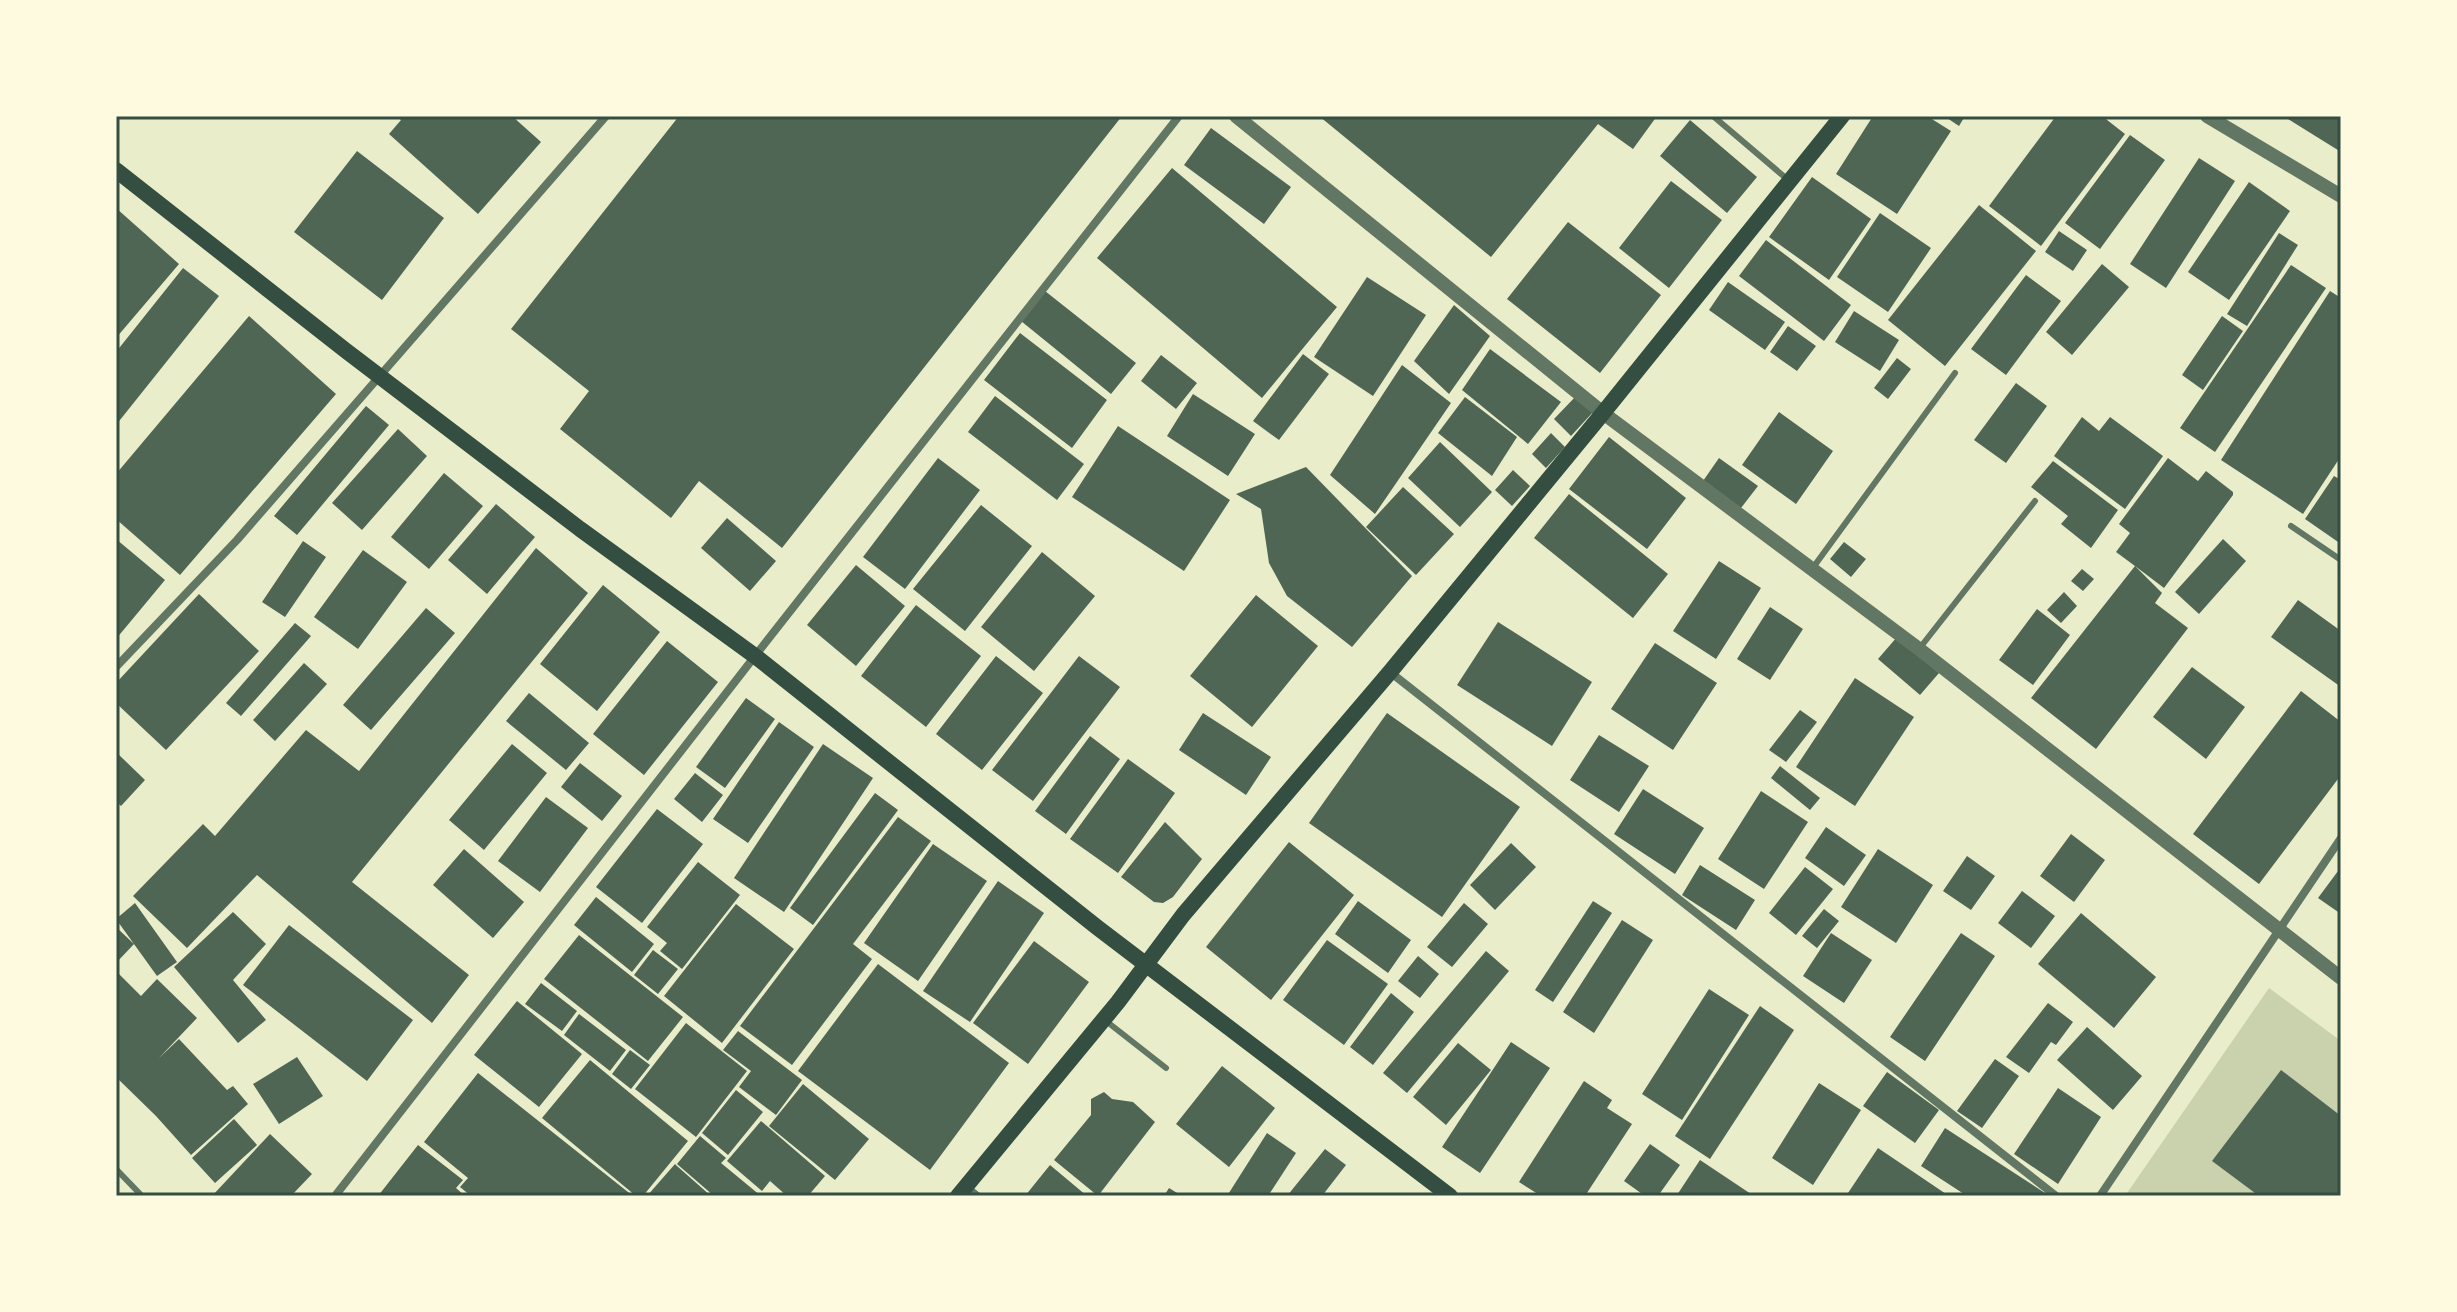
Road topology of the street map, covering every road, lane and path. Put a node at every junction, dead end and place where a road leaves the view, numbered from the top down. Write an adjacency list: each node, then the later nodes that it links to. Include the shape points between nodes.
1 (606, 116): 11 (street)
2 (1179, 116): 18 (street)
3 (1236, 116): 12 (street)
4 (1713, 116): 8 (lane)
5 (1842, 116): 8 (main road)
6 (2207, 116): 9 (street)
7 (116, 170): 11 (main road)
8 (1790, 182): 12 (main road)
9 (2341, 196)
10 (1955, 373): 16 (lane)
11 (379, 376): 18 (main road); 19 (street, via 237,540)
12 (1603, 413): 16 (street); 20 (main road)
13 (2035, 501): 17 (lane)
14 (2291, 526): 15 (lane)
15 (2341, 560)
16 (1812, 569): 17 (street)
17 (1919, 649): 22 (street)
18 (755, 656): 23 (main road); 30 (street)
19 (116, 667)
20 (1390, 672): 23 (main road); 32 (street)
21 (2341, 838): 22 (street)
22 (2280, 931): 24 (street); 33 (street)
23 (1146, 965): 25 (main road); 31 (main road)
24 (2341, 978)
25 (1103, 1019): 26 (lane); 28 (main road)
26 (1166, 1068)
27 (116, 1169): 29 (lane)
28 (968, 1192)
29 (142, 1196)
30 (335, 1196)
31 (1450, 1196)
32 (2056, 1196)
33 (2100, 1196)

